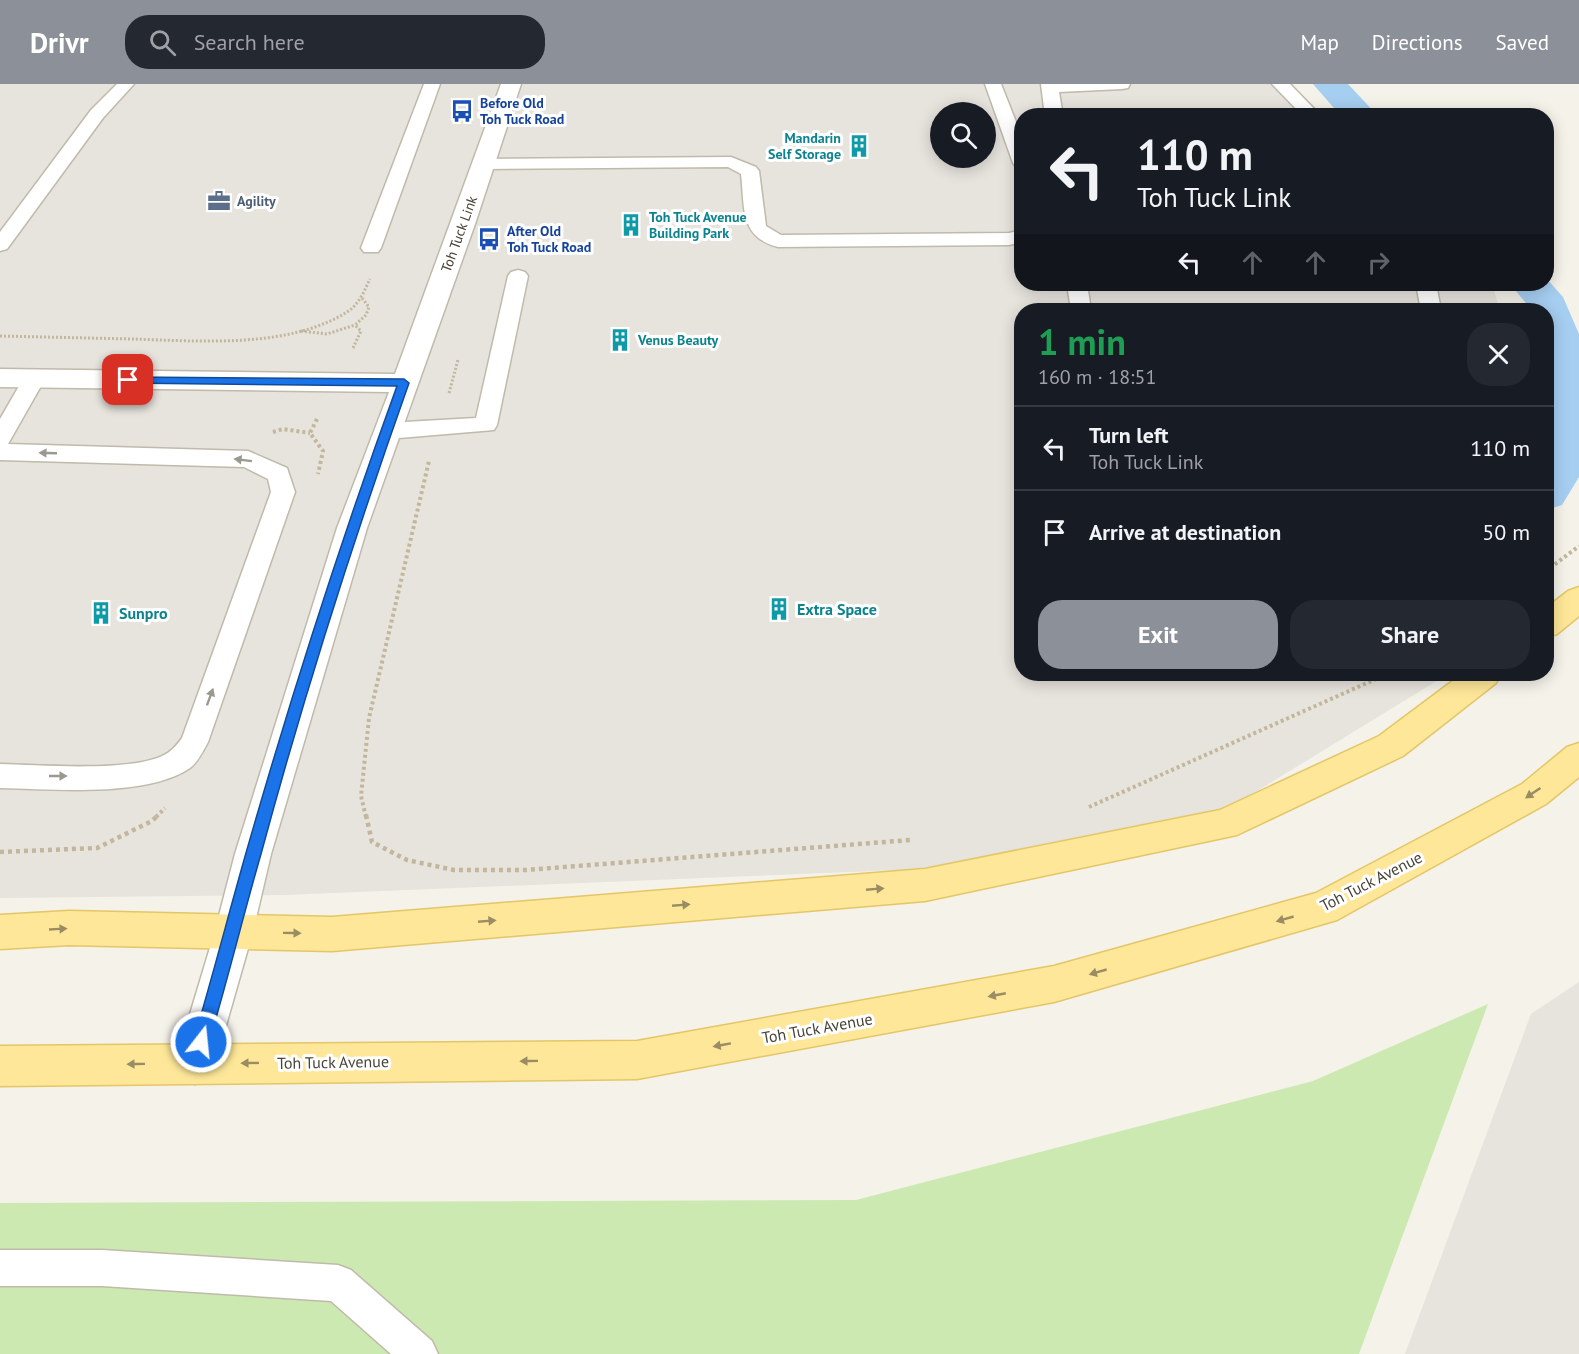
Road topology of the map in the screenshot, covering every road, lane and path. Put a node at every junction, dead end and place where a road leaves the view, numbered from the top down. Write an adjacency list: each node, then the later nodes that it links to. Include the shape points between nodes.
1 (126, 84): 13 (lane, via 97,114)
2 (432, 84): 14 (lane)
3 (511, 84): 11 (street, Toh Tuck Link)
4 (993, 84): 10 (lane)
5 (1122, 84): 7 (lane)
6 (1280, 84): 9 (lane)
7 (1050, 85): 8 (lane)
8 (1053, 108)
9 (1305, 108)
10 (1014, 141)
11 (483, 164): 12 (lane, via 731,162 750,171 758,226 763,234 778,241); 22 (street, Toh Tuck Link)
12 (1014, 238)
13 (0, 245)
14 (371, 248)
15 (518, 276): 23 (lane, via 486,425)
16 (362, 298): 18 (path, via 333,321)
17 (355, 325): 18 (path, via 327,334)
18 (297, 331): 19 (path, via 269,338 180,340)
19 (0, 336)
20 (0, 378): 21 (street)
21 (34, 379): 22 (street); 26 (lane)
22 (404, 383): 23 (street, Toh Tuck Link)
23 (387, 431): 39 (street, Toh Tuck Link, via 348,539 253,854)
24 (266, 433): 25 (path, via 283,429)
25 (310, 433)
26 (0, 439)
27 (0, 452): 35 (lane, one-way to 27, via 138,775 181,760 194,742 283,492 279,474 248,459)
28 (1579, 546): 29 (path)
29 (1554, 564)
30 (1579, 599): 31 (main road)
31 (1554, 619)
32 (1371, 681): 36 (path)
33 (1476, 681): 39 (main road, one-way to 33, via 332,934 925,885 1225,824 1391,746)
34 (1579, 757): 41 (main road, Toh Tuck Avenue, one-way to 41, via 1534,794 1324,908 1054,984 637,1060)
35 (0, 776)
36 (1078, 812)
37 (917, 840): 38 (path, via 526,870 454,870 407,860)
38 (372, 842)
39 (234, 931): 40 (main road, one-way to 39, via 69,928); 41 (street, Toh Tuck Link)
40 (0, 932)
41 (195, 1064): 42 (main road, Toh Tuck Avenue, one-way to 42)
42 (0, 1066)
43 (0, 1268): 44 (lane, via 102,1268 338,1282)
44 (418, 1354)

